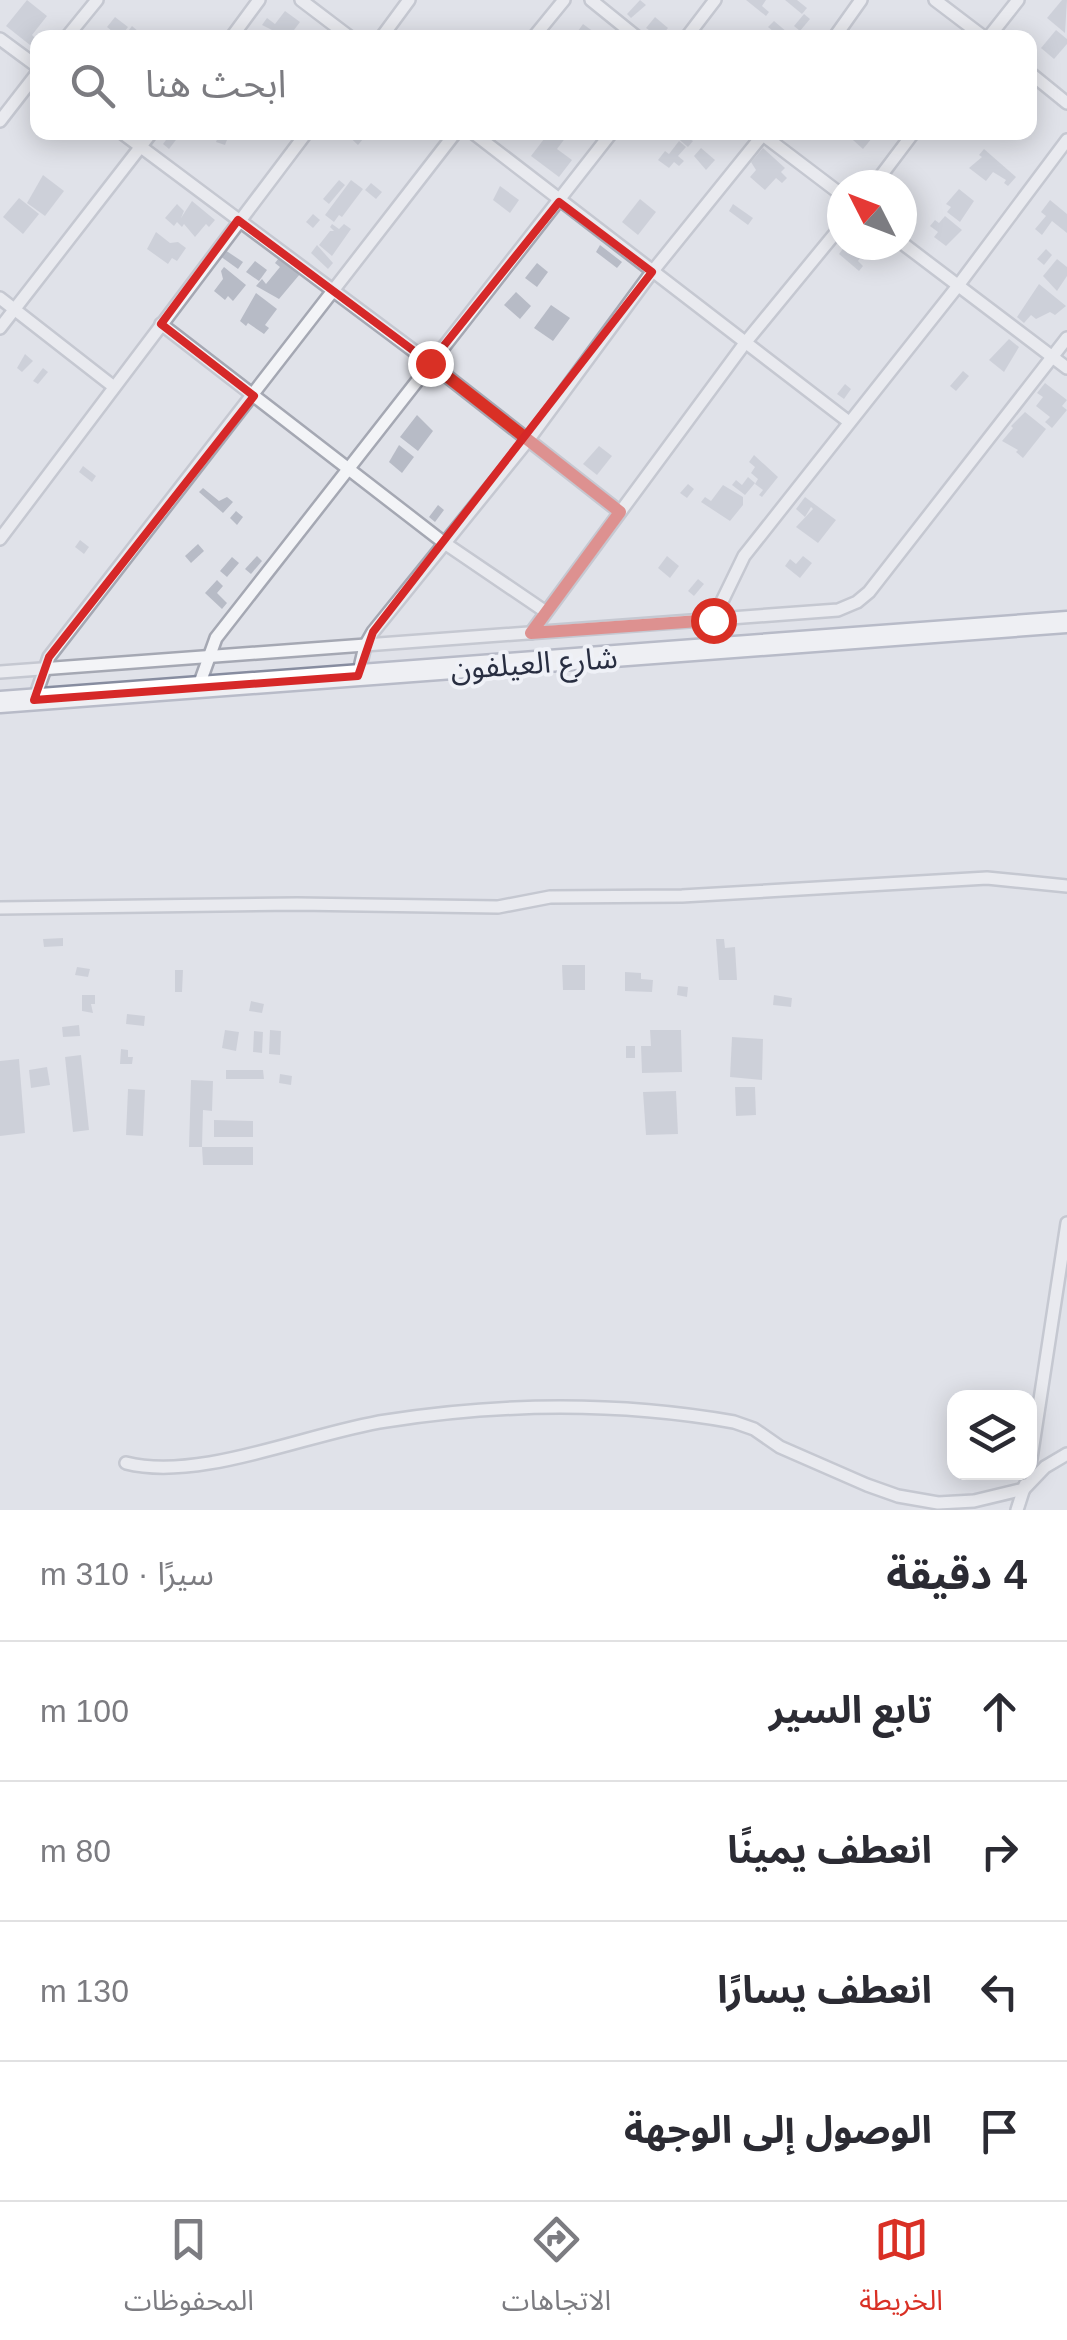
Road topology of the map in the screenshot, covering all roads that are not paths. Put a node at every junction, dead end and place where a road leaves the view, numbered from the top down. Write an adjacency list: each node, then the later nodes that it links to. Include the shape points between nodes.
1 (98, 0): 11 (street)
2 (259, 0): 12 (street)
3 (300, 0): 13 (street)
4 (410, 0): 14 (street)
5 (564, 0): 15 (street)
6 (590, 0): 16 (street)
7 (715, 0): 17 (street)
8 (861, 0): 18 (street)
9 (935, 0): 19 (street)
10 (1018, 0): 20 (street)
11 (73, 30)
12 (237, 30)
13 (340, 30)
14 (388, 30)
15 (540, 30)
16 (628, 30)
17 (692, 30)
18 (840, 30)
19 (975, 30)
20 (993, 30)
21 (0, 38): 22 (street)
22 (30, 62)
23 (1037, 79): 25 (street)
24 (30, 80): 26 (street)
25 (1067, 103)
26 (0, 121)
27 (131, 140): 37 (street)
28 (146, 140): 37 (street)
29 (301, 140): 41 (street)
30 (450, 140): 46 (street)
31 (482, 140): 40 (street)
32 (606, 140): 40 (street)
33 (757, 140): 44 (street)
34 (770, 140): 39 (street)
35 (908, 140): 38 (street)
36 (1067, 140): 45 (street)
37 (140, 147): 41 (street); 48 (street)
38 (885, 170)
39 (827, 184)
40 (558, 202): 44 (street); 54 (street)
41 (238, 220): 46 (street); 49 (street)
42 (827, 243): 52 (street)
43 (917, 254): 45 (street)
44 (652, 272): 52 (street); 59 (street)
45 (957, 286): 53 (street); 58 (street)
46 (334, 291): 54 (street); 57 (street)
47 (0, 298): 48 (street)
48 (15, 309): 50 (street); 56 (street)
49 (161, 324): 56 (street); 57 (street)
50 (0, 328)
51 (1067, 338): 53 (street)
52 (746, 342): 58 (street); 61 (street)
53 (1052, 357): 55 (street); 65 (street, via 863,598 828,612)
54 (430, 363): 59 (street); 60 (street)
55 (1067, 368)
56 (114, 387): 62 (street)
57 (254, 396): 60 (street); 70 (street)
58 (849, 422): 65 (street, via 744,556)
59 (529, 439): 61 (street); 63 (street)
60 (348, 470): 63 (street); 69 (street)
61 (620, 512): 64 (street)
62 (0, 539)
63 (443, 542): 64 (street); 68 (street)
64 (546, 612): 67 (street)
65 (713, 620): 67 (street)
66 (1067, 622): 72 (highway, شارع العيلفون)
67 (531, 633): 68 (street)
68 (365, 646): 69 (street); 72 (street)
69 (207, 658): 70 (street); 73 (street)
70 (43, 670): 71 (street); 74 (street)
71 (0, 672)
72 (358, 676): 73 (highway, شارع العيلفون)
73 (198, 688): 74 (highway, شارع العيلفون)
74 (34, 700): 75 (highway, شارع العيلفون)
75 (0, 702)
76 (1067, 886): 77 (street, via 987,878 682,896 550,896 498,907)
77 (0, 908)
78 (1067, 1224): 79 (street)
79 (1037, 1417)
80 (1067, 1454): 83 (street)
81 (126, 1463): 83 (street, via 158,1468 210,1461 384,1421 596,1406 748,1426 780,1448 898,1496 955,1502)
82 (1026, 1480): 83 (street)
83 (1024, 1489): 84 (street)
84 (1017, 1510)

